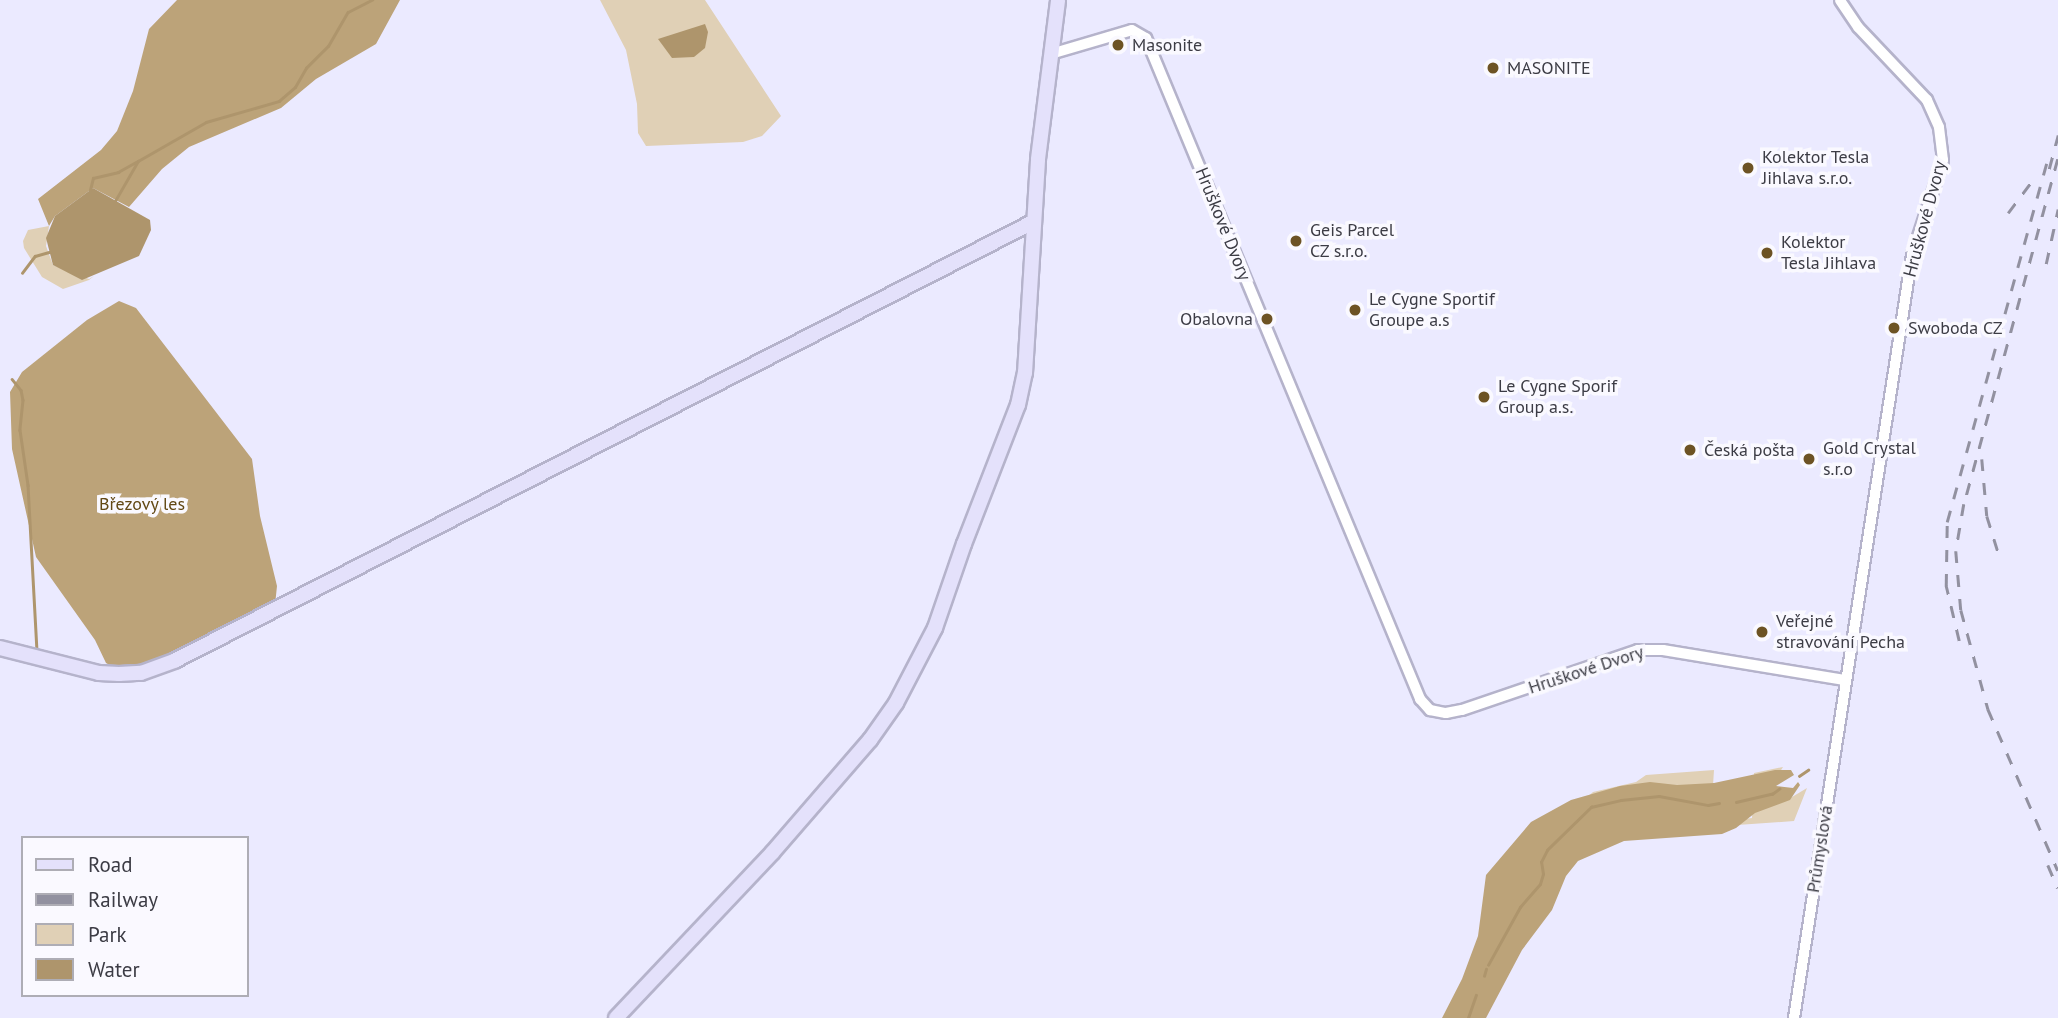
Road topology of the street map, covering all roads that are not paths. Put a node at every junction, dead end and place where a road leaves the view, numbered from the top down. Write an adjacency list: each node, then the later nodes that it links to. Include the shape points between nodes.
1 (1058, 0): 3 (street)
2 (1840, 0): 6 (street, Hruškové Dvory, via 1858,27 1927,100 1939,127 1943,160 1912,255)
3 (1054, 53): 4 (street); 6 (street, Hruškové Dvory, via 1132,30 1146,38 1420,699 1430,710 1462,710 1638,650)
4 (1033, 222): 5 (street, via 176,660 141,673 99,673); 7 (street, via 1029,335 1018,405 916,669 897,703 844,772)
5 (0, 648)
6 (1845, 680): 8 (street, Průmyslová)
7 (616, 1018)
8 (1794, 1018)

